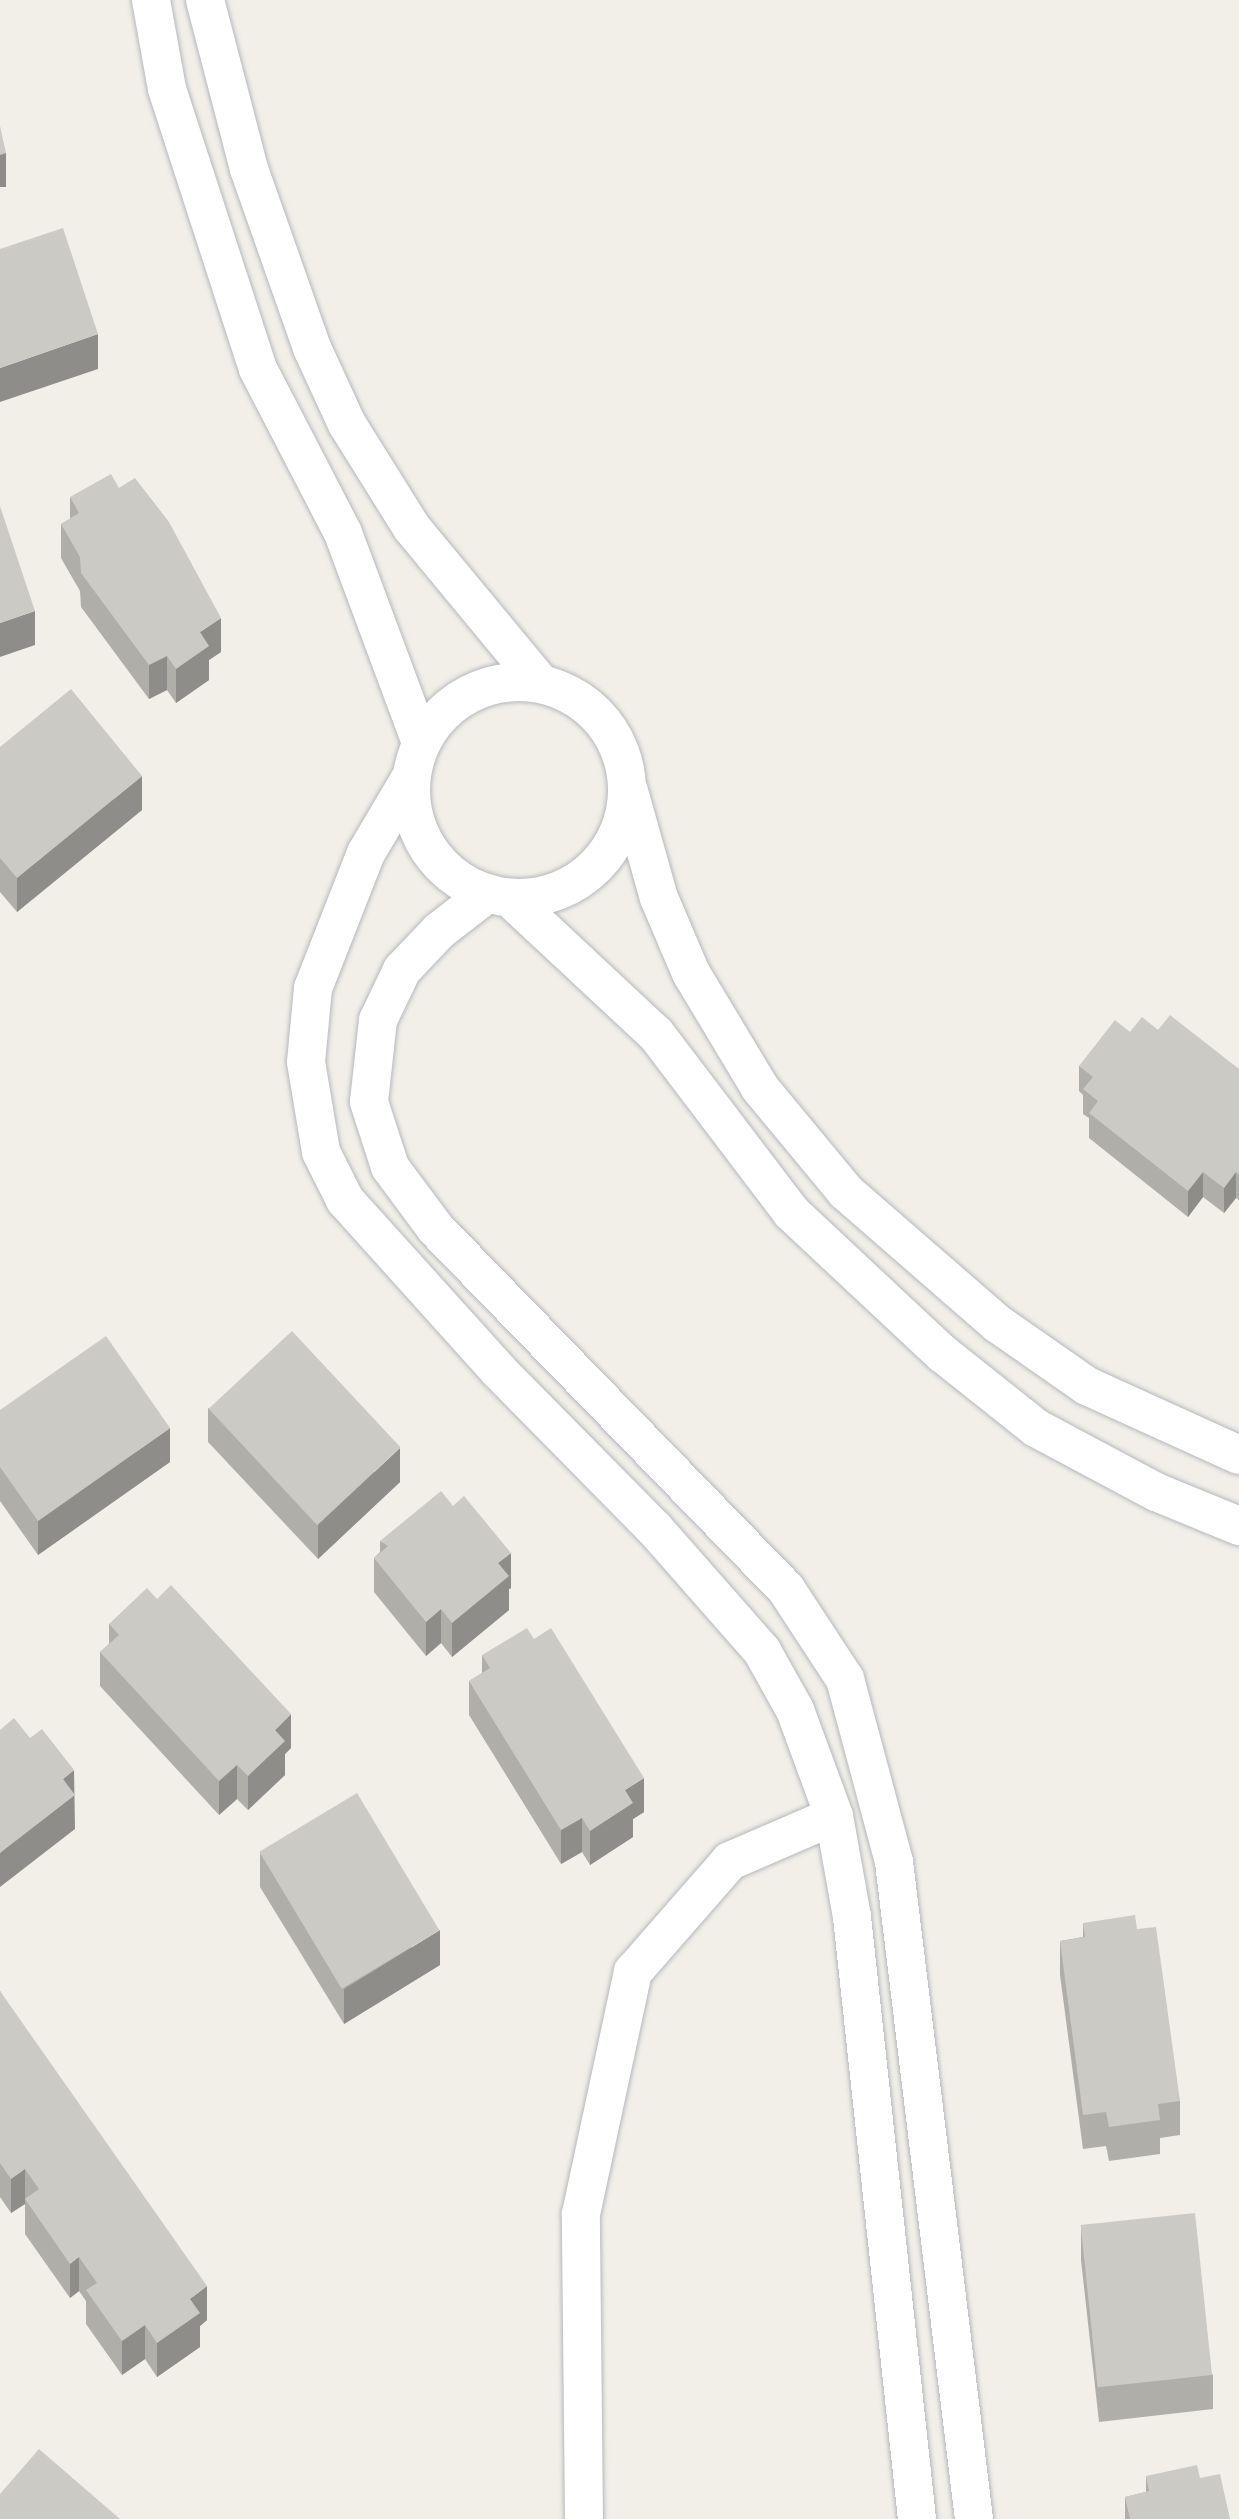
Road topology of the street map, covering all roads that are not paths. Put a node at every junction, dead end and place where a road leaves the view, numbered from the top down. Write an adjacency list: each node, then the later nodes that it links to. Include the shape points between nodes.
1 (152, 0): 4 (street, via 167,89 258,369 343,533)
2 (205, 0): 3 (street, via 249,169 312,348 347,424 412,528)
3 (540, 683): 4 (street, via 504,682 469,694 441,714); 5 (street, via 575,696 603,720 621,752)
4 (416, 760): 6 (street, via 412,812 425,845 446,872); 9 (street, via 366,853 313,988 306,1062 321,1152 345,1200 762,1651 795,1710)
5 (628, 788): 6 (street, via 622,824 605,856 578,881 546,896); 7 (street, via 659,898 691,973 760,1087 846,1192 998,1324 1087,1386)
6 (500, 896): 8 (street, via 656,1034 791,1212 943,1354 1036,1428 1156,1492); 12 (street, via 439,931 402,970 378,1020 369,1102 390,1167 436,1229 786,1589 845,1679 894,1862)
7 (1239, 1455)
8 (1239, 1526)
9 (834, 1816): 10 (street, via 730,1861 633,1972 581,2214); 11 (street, via 852,1917)
10 (584, 2519)
11 (917, 2519)
12 (974, 2519)

